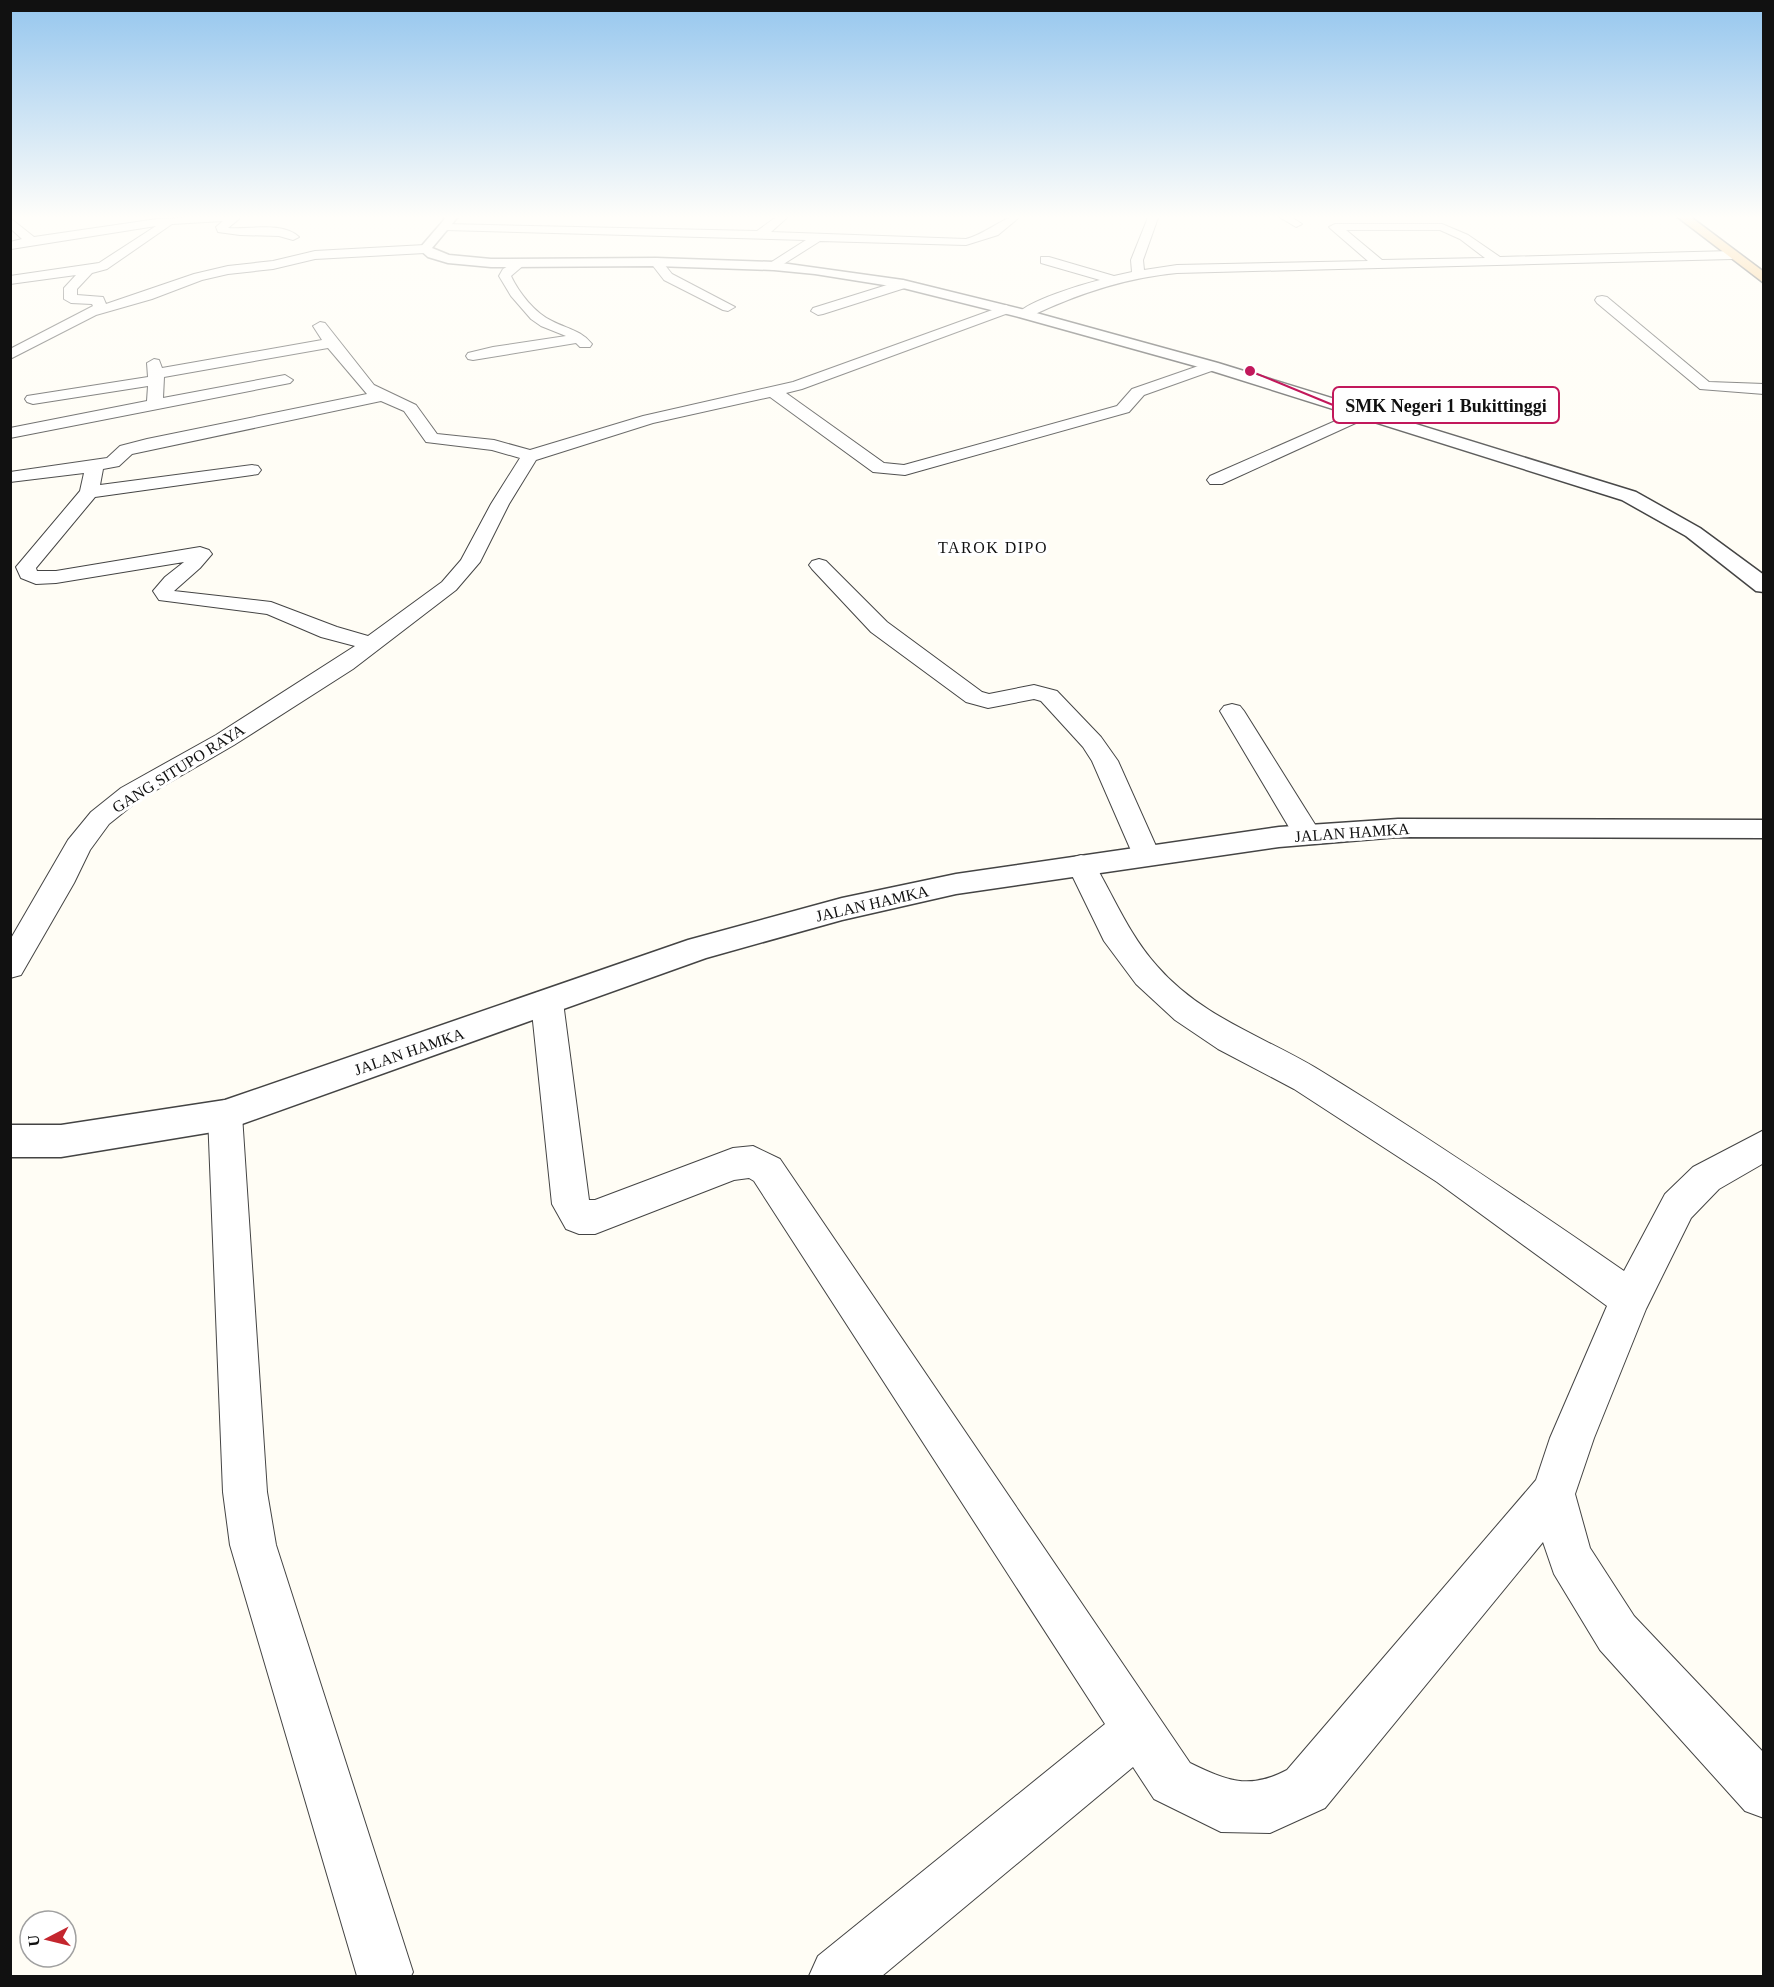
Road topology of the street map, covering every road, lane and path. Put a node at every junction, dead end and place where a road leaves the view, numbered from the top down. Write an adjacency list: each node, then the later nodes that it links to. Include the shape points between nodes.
1 (99, 308): 10 (street)
2 (107, 308): 10 (street)
3 (530, 308): 15 (street, via 541,320 566,329 582,341)
4 (828, 308): 9 (street)
5 (1001, 308): 8 (street)
6 (1038, 308): 11 (street)
7 (1611, 308): 20 (street, via 1705,386)
8 (1006, 309): 11 (street); 21 (street)
9 (818, 311)
10 (92, 312): 14 (street)
11 (1024, 314): 16 (street)
12 (320, 326): 13 (street)
13 (332, 342): 17 (street); 22 (street, via 368,388)
14 (10, 355)
15 (473, 356)
16 (1212, 366): 21 (street, via 1138,392 1123,409 892,471 867,460); 26 (street)
17 (155, 372): 23 (street); 24 (street)
18 (285, 380): 24 (street)
19 (55, 385): 23 (street)
20 (1764, 389)
21 (774, 392): 28 (street, via 649,419)
22 (382, 396): 28 (street, via 398,399 408,407 432,438 494,445); 29 (street, via 141,445 126,450 112,462)
23 (33, 399): 25 (street)
24 (155, 404): 27 (street)
25 (18, 409)
26 (1365, 413): 32 (street); 35 (street, via 1629,496 1693,532)
27 (10, 433)
28 (530, 456): 36 (street, GANG SITUPO RAYA, via 470,562 449,586)
29 (90, 467): 31 (street); 33 (street, via 94,469)
30 (252, 470): 33 (street)
31 (10, 477)
32 (1216, 480)
33 (89, 492): 36 (street, via 26,567 28,574 36,578 56,577 200,553 197,561 167,585 163,591 166,596 271,608 329,632)
34 (819, 565): 40 (street, via 879,627 974,697 988,701 1034,692 1049,696 1105,761)
35 (1764, 586)
36 (372, 644): 42 (street, GANG SITUPO RAYA, via 225,740 130,794 100,818 78,846)
37 (1232, 711): 39 (street)
38 (1764, 829): 39 (street, JALAN HAMKA, via 1398,828)
39 (1307, 834): 40 (street, JALAN HAMKA)
40 (1146, 855): 41 (street, JALAN HAMKA)
41 (1081, 865): 43 (street, JALAN HAMKA, via 956,884 842,909 699,948); 47 (street, via 1115,933 1147,976 1186,1011 1230,1040 1306,1079 1450,1171)
42 (10, 967)
43 (547, 1002): 44 (street, JALAN HAMKA); 49 (street, via 571,1204 579,1217 595,1218 733,1164 753,1162 767,1170)
44 (225, 1116): 45 (street, JALAN HAMKA, via 61,1141); 51 (street, via 246,1491 253,1545)
45 (10, 1141)
46 (1764, 1145): 47 (street, via 1706,1178 1678,1206)
47 (1629, 1299): 48 (street)
48 (1553, 1494): 49 (street, via 1306,1789 1270,1807 1221,1806 1172,1781); 50 (street, via 1570,1558 1617,1633)
49 (1137, 1730): 52 (street)
50 (1764, 1792)
51 (384, 1972)
52 (838, 1977)

